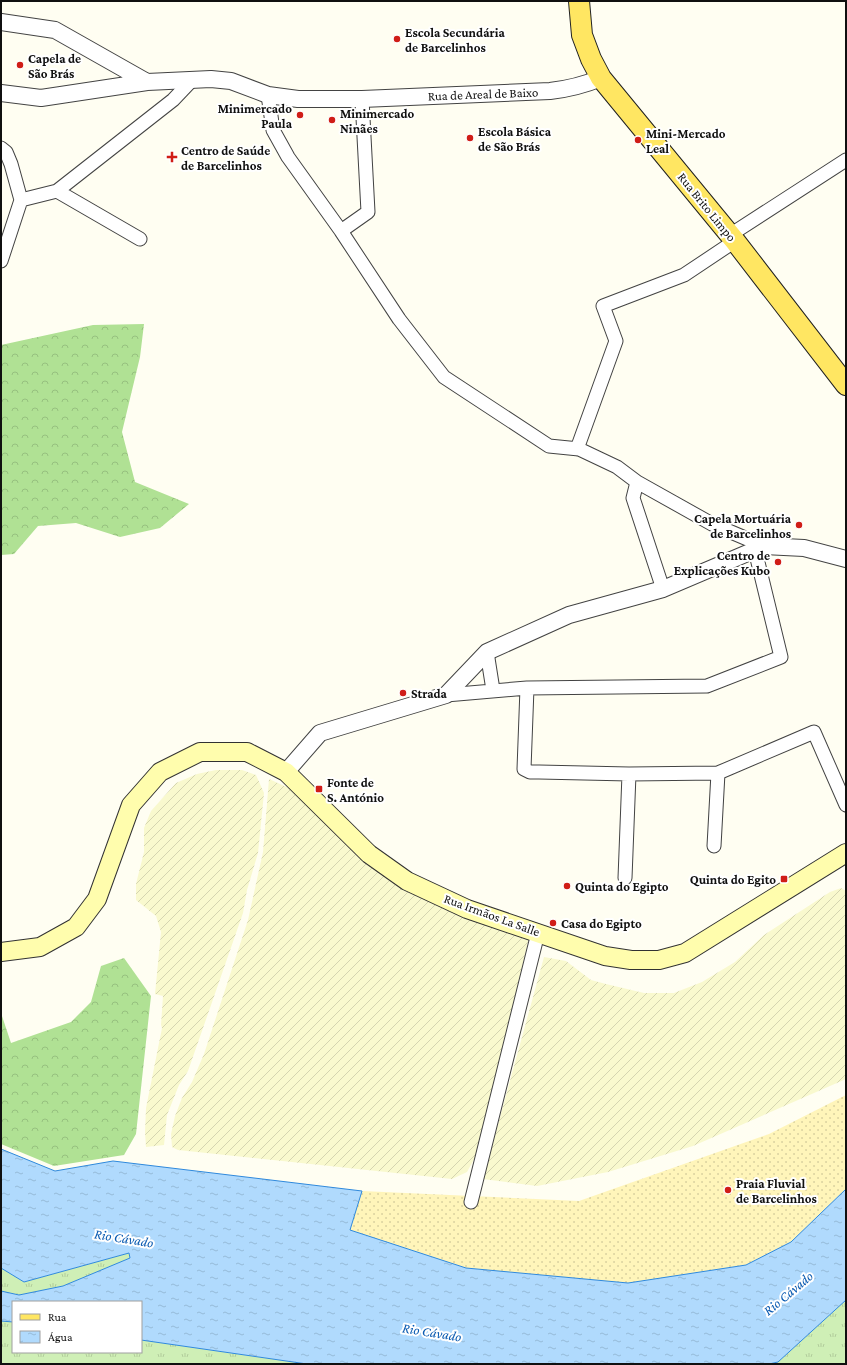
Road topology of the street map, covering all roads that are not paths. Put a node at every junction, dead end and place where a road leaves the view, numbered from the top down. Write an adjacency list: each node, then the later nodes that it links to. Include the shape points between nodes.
1 (579, 1): 3 (main road, Rua Brito Limpo, via 582,35)
2 (1, 22): 5 (street, via 55,30)
3 (602, 78): 8 (street, Rua de Areal de Baixo, via 571,89 550,91); 14 (main road, Rua Brito Limpo)
4 (192, 80): 5 (street, Rua de Areal de Baixo); 7 (street, Rua de Areal de Baixo, via 231,81); 11 (street, via 173,100)
5 (147, 82): 6 (street, Rua de Areal de Baixo, via 41,98)
6 (1, 93)
7 (268, 95): 8 (street, Rua de Areal de Baixo, via 298,99); 13 (street, via 273,130 280,143)
8 (362, 99): 13 (street, via 368,212)
9 (1, 148): 12 (street, via 6,152 11,164)
10 (846, 160): 14 (street)
11 (57, 191): 12 (street); 15 (street)
12 (21, 200): 16 (street)
13 (341, 230): 18 (street, via 399,319 444,377 549,446)
14 (732, 238): 17 (main road, Rua Brito Limpo); 18 (street, via 684,275 603,306 616,341)
15 (140, 239)
16 (1, 262)
17 (846, 385)
18 (577, 449): 19 (street, via 617,467)
19 (637, 482): 20 (street); 22 (street, via 633,498)
20 (759, 548): 21 (street, via 804,548); 22 (street); 24 (street, via 781,657 707,686)
21 (846, 559)
22 (663, 589): 23 (street, via 569,615)
23 (487, 652): 25 (street); 26 (street)
24 (527, 688): 25 (street); 29 (street, via 524,769 530,772)
25 (493, 690): 26 (street)
26 (446, 694): 27 (street, via 320,733)
27 (286, 772): 34 (main road, Rua Irmãos La Salle, via 369,854 407,881 467,909); 35 (main road, Rua Irmãos La Salle, via 246,752 200,752 160,772 131,805 97,899 76,927 40,947)
28 (718, 773): 29 (street); 30 (street, via 814,732); 31 (street)
29 (629, 774): 33 (street)
30 (846, 805)
31 (714, 846)
32 (844, 855): 34 (main road, Rua Irmãos La Salle, via 703,943 685,953 659,960 631,960 605,956)
33 (626, 878)
34 (538, 933): 36 (street)
35 (1, 952)
36 (471, 1202)

